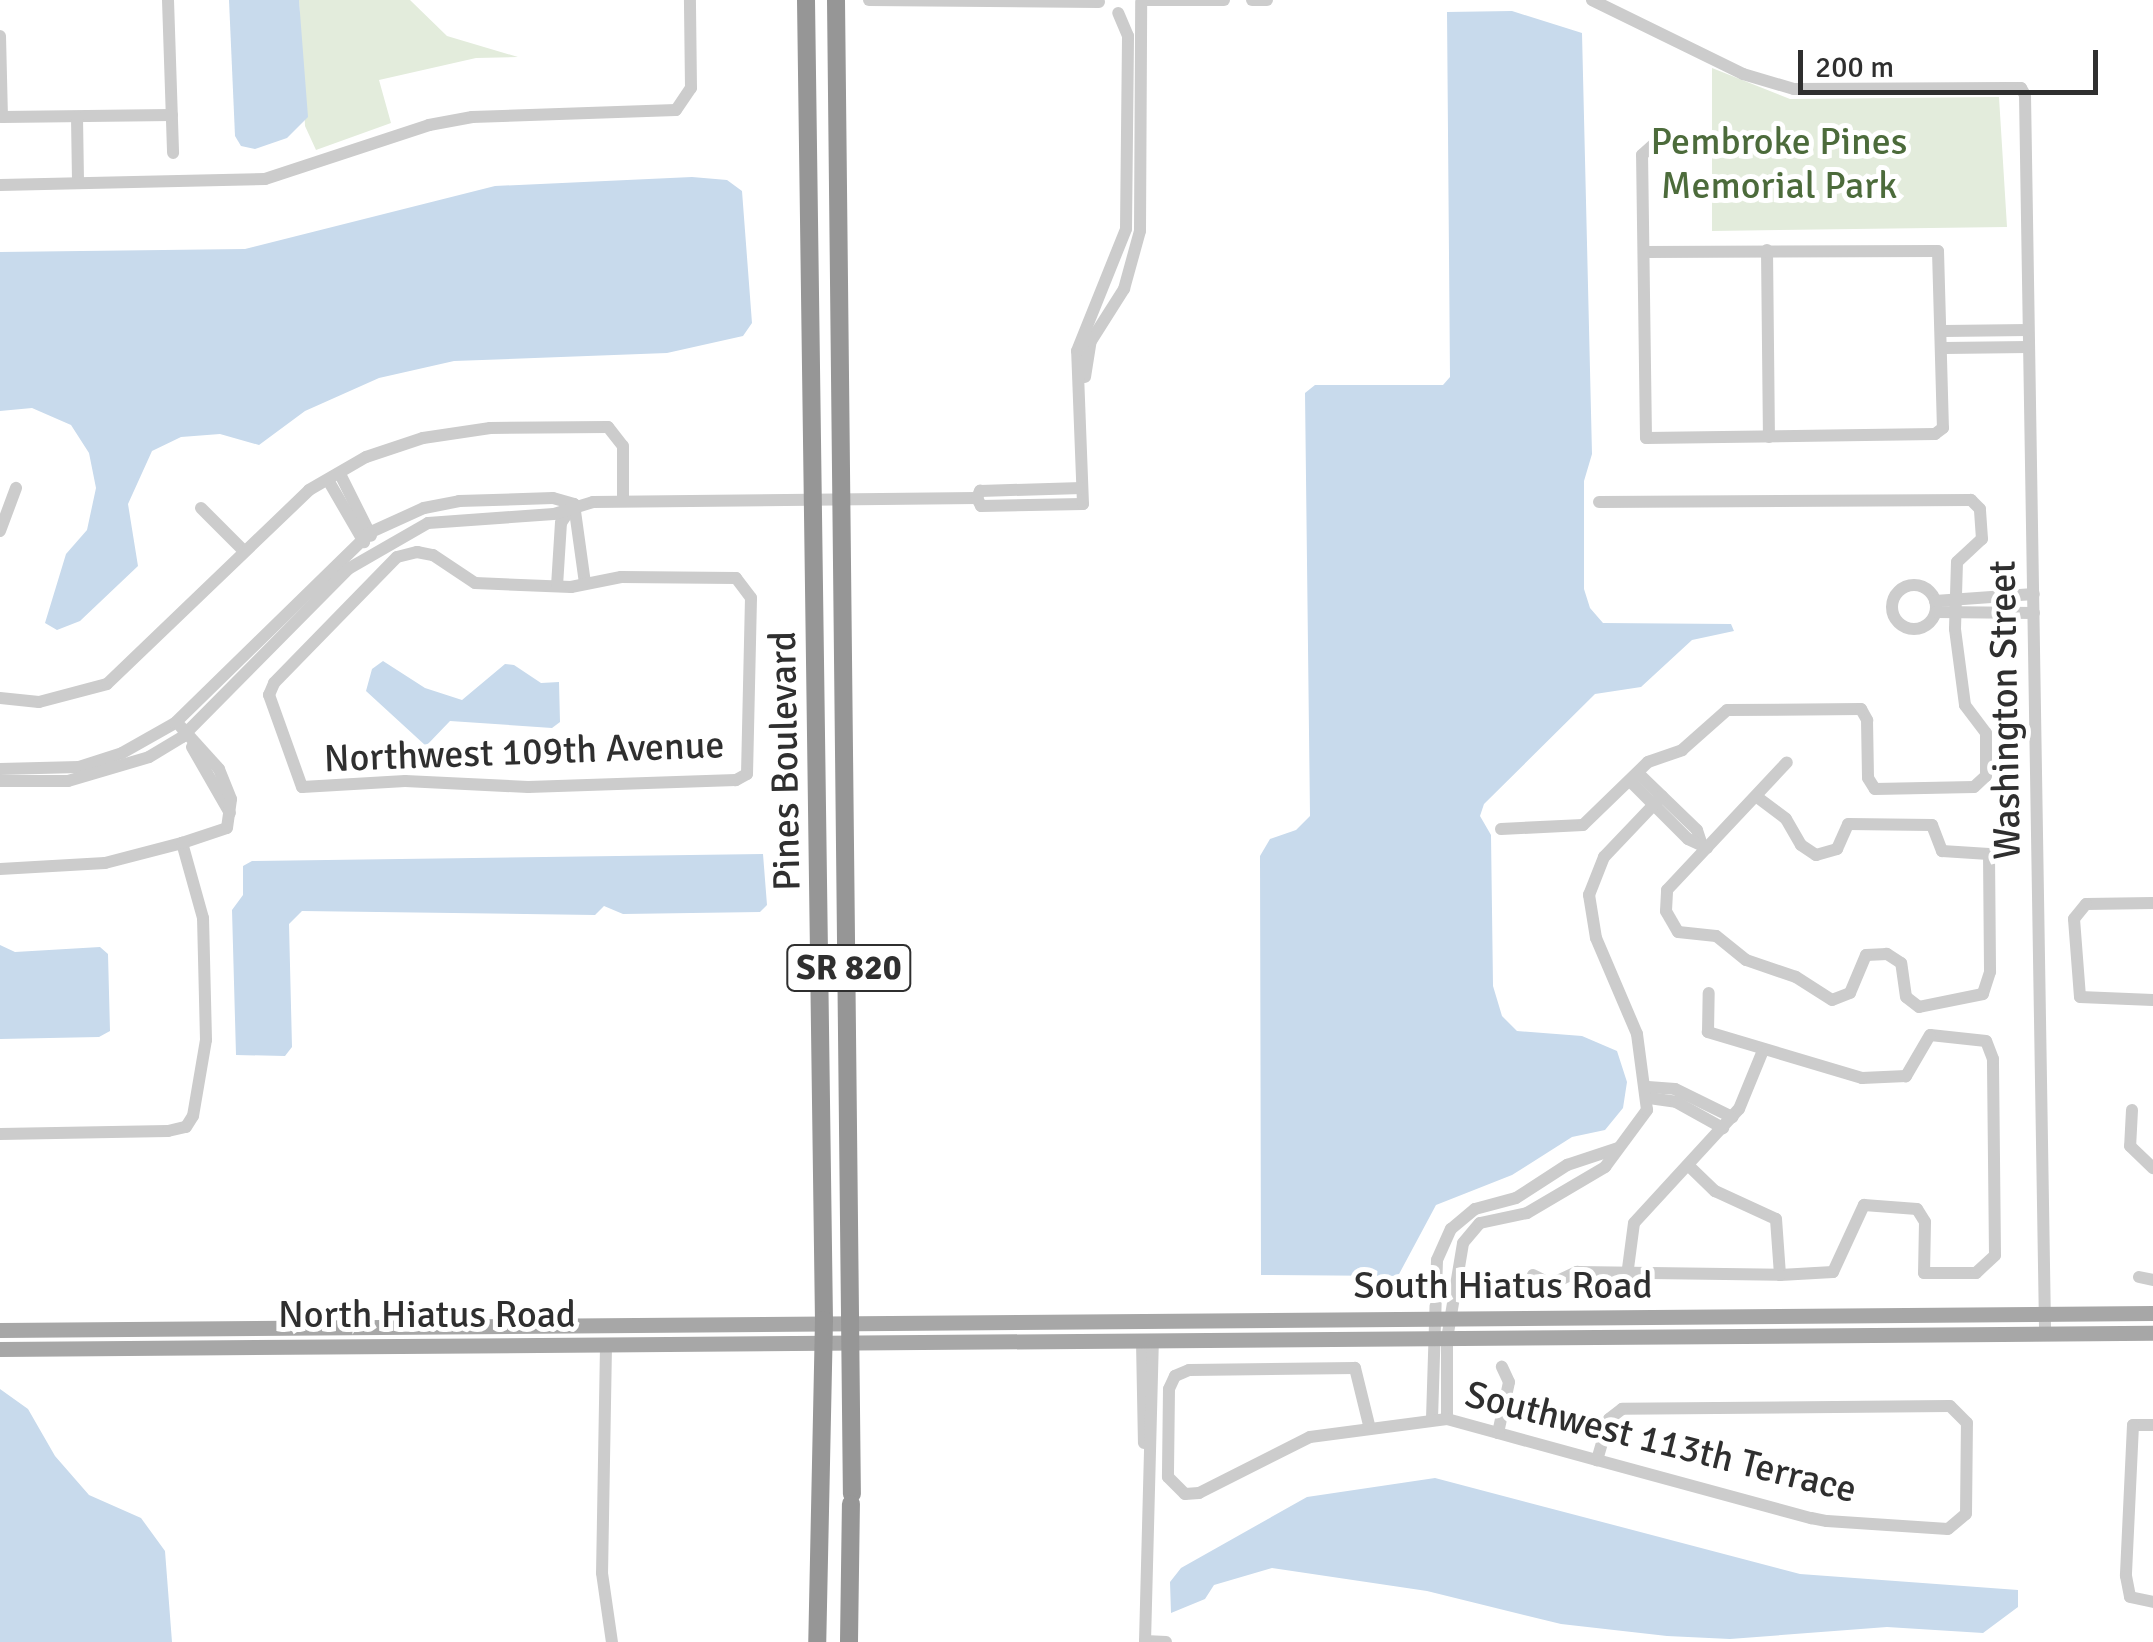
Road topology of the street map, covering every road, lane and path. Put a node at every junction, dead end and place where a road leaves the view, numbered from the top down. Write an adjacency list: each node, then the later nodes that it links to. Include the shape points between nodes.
1 (168, 0): 16 (street)
2 (690, 0): 21 (street, via 691,88 685,104 667,111 514,113 429,125 265,179)
3 (806, 0): 37 (highway, Pines Boulevard / SR 820)
4 (813, 0): 14 (highway)
5 (836, 0): 14 (highway, Pines Boulevard / SR 820)
6 (869, 0): 11 (street)
7 (1229, 0): 12 (street)
8 (1252, 0): 9 (street)
9 (1267, 0)
10 (1592, 0): 26 (street, Washington Street, via 1743,74 1794,89 2021,88)
11 (1098, 1): 13 (street)
12 (1142, 1): 13 (street); 34 (street, via 1140,231 1124,289 1087,351)
13 (1118, 13): 34 (street, via 1128,48 1126,229 1116,269 1077,351)
14 (836, 29): 38 (highway, Pines Boulevard / SR 820)
15 (0, 36): 18 (street)
16 (172, 115): 17 (street); 20 (street)
17 (77, 117): 18 (street); 21 (street)
18 (2, 118)
19 (1664, 135): 24 (street, via 1642,155)
20 (173, 152)
21 (78, 182): 22 (street)
22 (0, 185)
23 (1767, 250): 24 (street); 27 (street, via 1922,248 1942,255); 31 (street)
24 (1644, 252): 31 (street, via 1646,438)
25 (1977, 330): 26 (street); 27 (street); 30 (street)
26 (2028, 330): 28 (street, Washington Street)
27 (1944, 331): 29 (street)
28 (2028, 347): 30 (street); 48 (street, Washington Street)
29 (1945, 348): 30 (street); 31 (street, via 1943,428 1935,434)
30 (1976, 348)
31 (1768, 437)
32 (334, 477): 36 (street, via 366,457 423,438 490,428 608,428 620,438); 43 (street); 45 (street)
33 (16, 488): 42 (street)
34 (1082, 488): 35 (street, via 980,491); 35 (street, via 1083,504 981,506)
35 (977, 498): 38 (street)
36 (623, 500): 37 (street); 40 (street)
37 (814, 501): 38 (street); 84 (highway, Pines Boulevard / SR 820)
38 (842, 501): 85 (highway, Pines Boulevard / SR 820)
39 (1599, 502): 50 (street, via 1964,497 1980,509 1982,540 1957,562)
40 (574, 504): 43 (street, via 553,498 460,501 424,508); 44 (street, via 554,514 428,524); 46 (street); 47 (street, via 560,522)
41 (201, 508): 45 (street)
42 (0, 531)
43 (366, 536): 44 (street); 54 (street)
44 (374, 549): 54 (street)
45 (243, 550): 53 (street, via 134,665 107,684 39,702)
46 (585, 584): 47 (street); 47 (street, Northwest 109th Avenue, via 621,577 736,578 746,588 748,774 736,780 528,787 405,781 302,788 269,695 396,557 433,554 476,582)
47 (558, 586)
48 (2034, 594): 49 (street); 52 (street, Washington Street)
49 (1995, 603): 50 (street); 50 (street); 52 (street)
50 (1956, 604): 51 (street); 57 (street, via 1965,704 1986,733 1980,786 1871,787 1861,709 1727,710 1682,750 1656,757)
51 (1936, 606)
52 (2034, 612): 80 (street, Washington Street)
53 (0, 698)
54 (182, 730): 56 (street, via 78,766); 58 (street, via 100,776); 62 (street, via 219,769 230,813 226,828)
55 (1788, 762): 59 (street)
56 (0, 769)
57 (1634, 777): 60 (street); 61 (street, via 1583,826)
58 (0, 781)
59 (1757, 797): 63 (street); 63 (street, via 1816,855 1837,849 1848,824 1932,825 1942,850 1989,854 1990,972 1983,994 1927,1008 1906,997 1898,959 1866,955 1850,993 1832,1000 1796,977 1746,960 1716,936 1686,938 1668,917 1667,890)
60 (1658, 800): 63 (street); 69 (street, via 1604,857 1589,895 1590,921 1631,1012)
61 (1501, 829)
62 (182, 843): 64 (street, via 105,863); 72 (street, via 204,918 206,1040 186,1127)
63 (1704, 845)
64 (0, 869)
65 (2153, 902): 67 (street, via 2086,904 2074,937 2080,998)
66 (1709, 993): 68 (street, via 1708,1032)
67 (2153, 1000)
68 (1762, 1053): 71 (street, via 1751,1092); 77 (street, via 1787,1051 1878,1079 1911,1072 1930,1035 1979,1037 1993,1059 1994,1254 1986,1270 1924,1274 1925,1222 1916,1210 1864,1205 1833,1272)
69 (1649, 1093): 71 (street, via 1675,1089); 73 (street, via 1642,1123)
70 (2132, 1110): 75 (street, via 2130,1146)
71 (1728, 1123): 74 (street)
72 (0, 1134)
73 (1620, 1147): 81 (street, via 1567,1164 1516,1198 1476,1208 1458,1221 1439,1253); 83 (street, via 1605,1167 1550,1202 1470,1232 1457,1259)
74 (1690, 1167): 77 (street, via 1716,1191 1776,1218); 78 (street, via 1634,1223)
75 (2153, 1168)
76 (1533, 1275): 78 (street, via 1551,1284 1577,1272)
77 (1780, 1275): 78 (street)
78 (1626, 1276)
79 (2153, 1313): 80 (main road, South Hiatus Road)
80 (2046, 1314): 83 (main road, South Hiatus Road); 88 (street, Washington Street)
81 (1432, 1318): 83 (main road, South Hiatus Road); 86 (main road, South Hiatus Road); 90 (street)
82 (1153, 1319): 85 (main road, South Hiatus Road); 86 (main road, South Hiatus Road); 92 (main road, via 1128,1332 1071,1335)
83 (1451, 1319): 90 (street)
84 (824, 1320): 85 (main road, North Hiatus Road); 87 (main road, North Hiatus Road); 94 (highway, Pines Boulevard / SR 820)
85 (854, 1320): 95 (highway, Pines Boulevard / SR 820)
86 (1256, 1320): 91 (main road, via 1231,1328 1169,1328)
87 (2, 1331)
88 (2046, 1333): 89 (main road, South Hiatus Road); 90 (main road, South Hiatus Road)
89 (2153, 1333)
90 (1439, 1339): 91 (main road, South Hiatus Road); 98 (street); 99 (street)
91 (1147, 1342): 92 (main road, South Hiatus Road); 108 (street)
92 (1056, 1344): 95 (main road, South Hiatus Road)
93 (606, 1346): 94 (main road, North Hiatus Road); 96 (main road, North Hiatus Road); 105 (street, via 602,1573)
94 (823, 1346): 95 (main road, North Hiatus Road); 106 (highway, Pines Boulevard / SR 820)
95 (854, 1346): 107 (highway, Pines Boulevard / SR 820)
96 (0, 1349)
97 (1502, 1367): 102 (street, via 1508,1382)
98 (1432, 1419): 99 (street, Southwest 113th Terrace); 101 (street, Southwest 113th Terrace)
99 (1447, 1420): 102 (street, Southwest 113th Terrace)
100 (2153, 1424): 104 (street, via 2132,1425 2130,1597)
101 (1370, 1429): 101 (street, Southwest 113th Terrace, via 1355,1368 1189,1370 1174,1376 1168,1477 1184,1494 1199,1493 1290,1444)
102 (1498, 1433): 103 (street, Southwest 113th Terrace)
103 (1597, 1460): 103 (street, Southwest 113th Terrace, via 1608,1419 1622,1409 1950,1406 1964,1414 1966,1514 1958,1525 1827,1521)
104 (2153, 1602)
105 (612, 1642)
106 (816, 1642)
107 (848, 1642)
108 (1144, 1642): 109 (street)
109 (1166, 1642)

